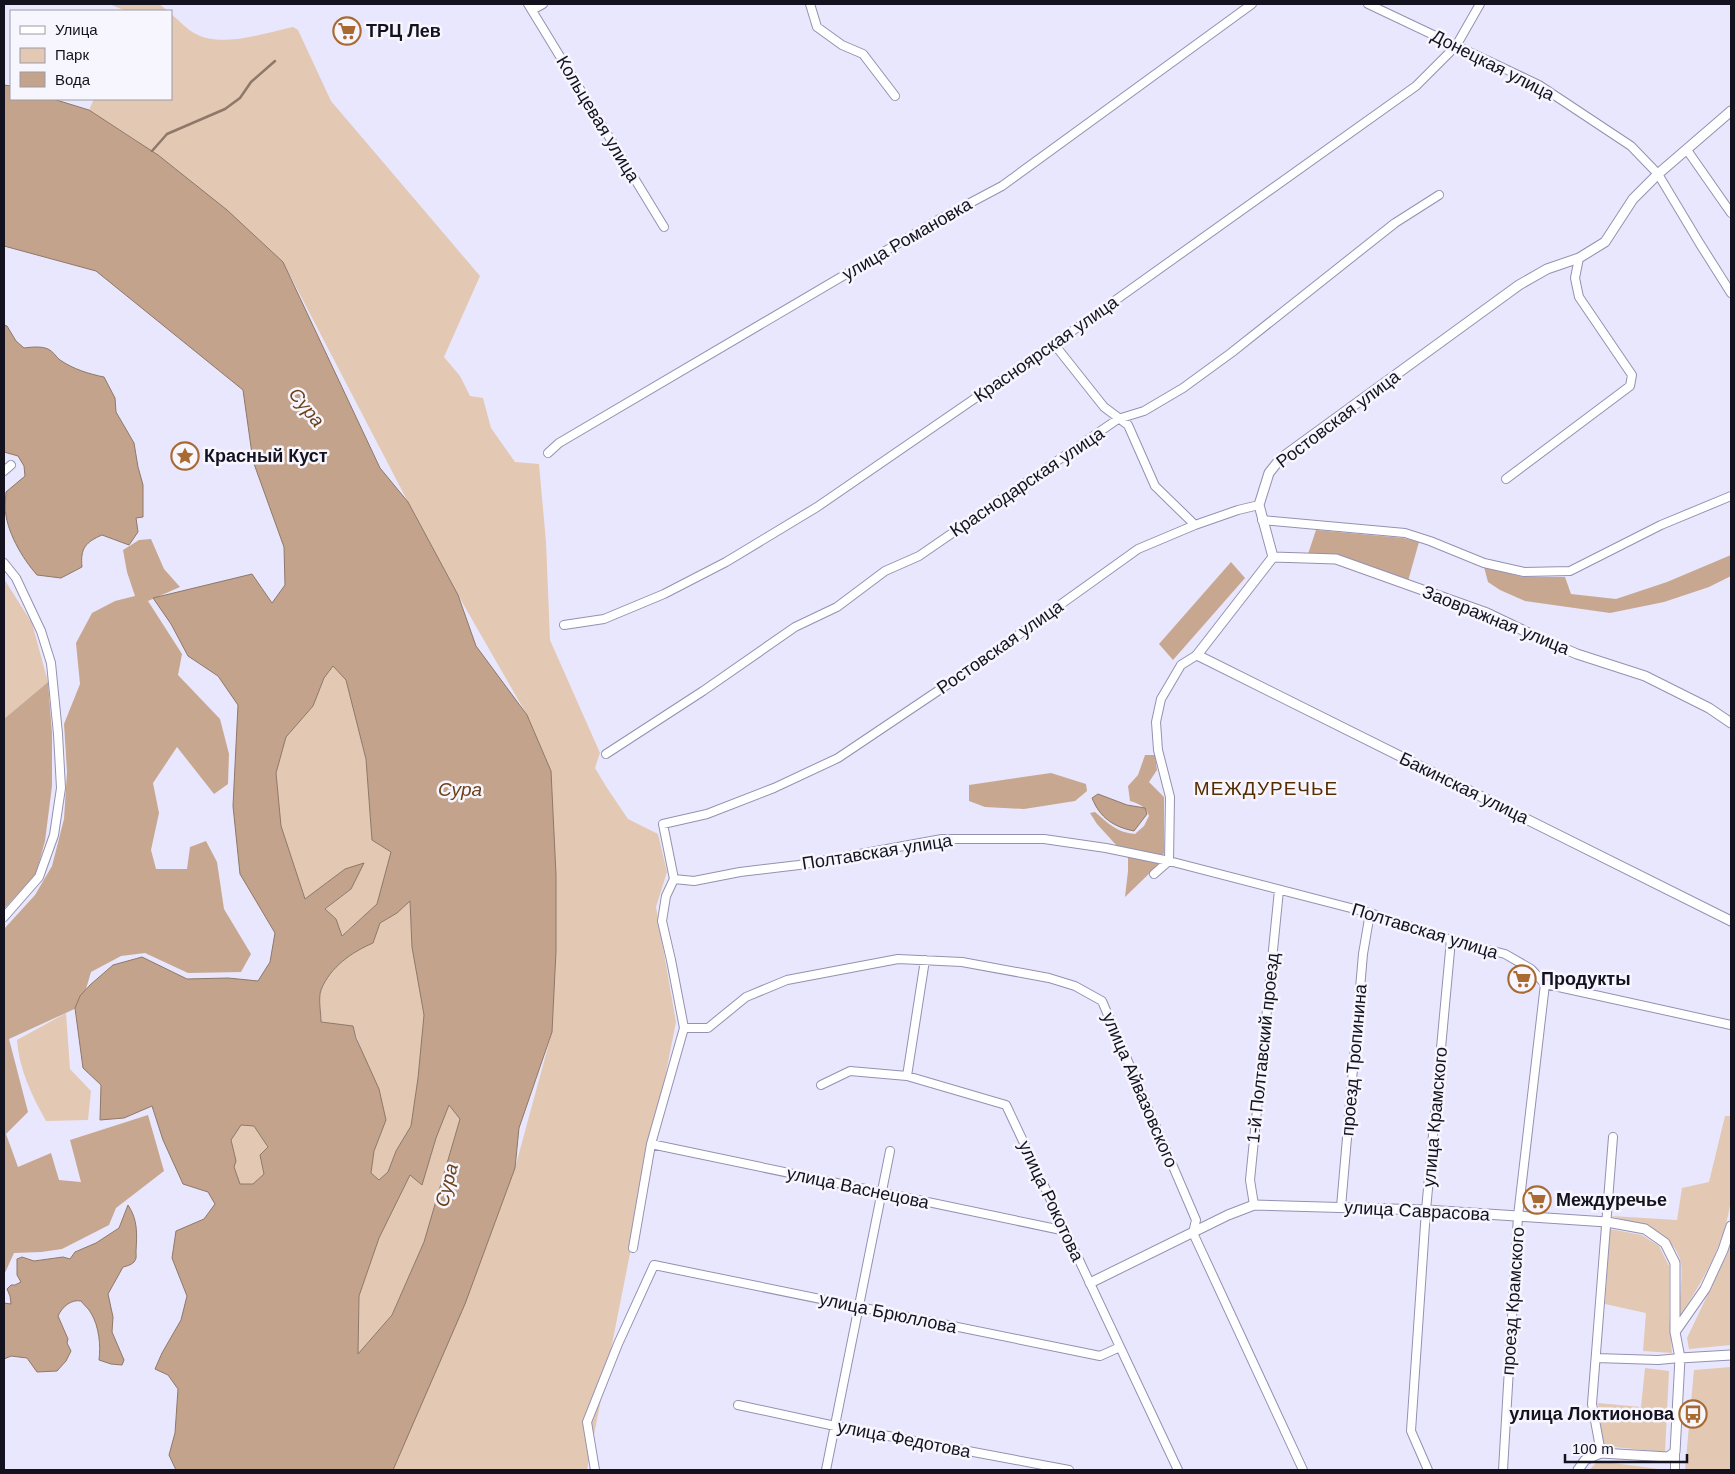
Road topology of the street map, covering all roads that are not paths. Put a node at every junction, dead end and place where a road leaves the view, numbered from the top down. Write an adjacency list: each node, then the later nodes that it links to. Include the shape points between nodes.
1 (543, 4): 6 (street, Кольцевая улица)
2 (810, 4): 8 (street, via 817,26 842,45 863,54)
3 (1252, 4): 19 (street, улица Романовка, via 1002,186 585,427)
4 (1368, 4): 7 (street, Донецкая улица)
5 (1480, 4): 7 (street, Красноярская улица)
6 (530, 7): 14 (street, Кольцевая улица)
7 (1456, 46): 11 (street, Донецкая улица, via 1539,85 1631,146); 17 (street, Красноярская улица, via 1416,86)
8 (895, 96)
9 (1731, 111): 10 (street, Ростовская улица)
10 (1687, 150): 11 (street, Ростовская улица); 13 (street)
11 (1658, 174): 15 (street, Ростовская улица, via 1633,199 1605,242); 16 (street, Донецкая улица)
12 (1439, 195): 18 (street, Краснодарская улица, via 1394,223 1183,388 1144,411)
13 (1731, 213)
14 (664, 227)
15 (1579, 258): 22 (street, via 1575,278 1579,297 1632,374 1630,386); 24 (street, Ростовская улица, via 1547,269 1519,286 1280,459 1269,473)
16 (1731, 293)
17 (1054, 344): 18 (street, via 1104,407); 29 (street, Красноярская улица, via 817,507 726,562 664,594 604,619)
18 (1118, 419): 26 (street, via 1128,425 1155,486); 32 (street, Краснодарская улица, via 919,556 885,571 837,607 795,627)
19 (548, 453)
20 (11, 464): 21 (street)
21 (4, 472)
22 (1506, 479)
23 (1731, 496): 25 (street, via 1661,525 1570,571 1524,572 1484,563 1405,533)
24 (1259, 505): 25 (street); 26 (street, Ростовская улица)
25 (1262, 520): 27 (street)
26 (1195, 525): 35 (street, Ростовская улица, via 1138,549 972,668 838,758 707,814 663,824)
27 (1274, 557): 30 (street); 31 (street, Заовражная улица, via 1336,559 1487,613 1577,654 1645,676 1709,708)
28 (4, 563): 38 (street, via 16,578 41,631 51,663 61,788 54,834 39,877)
29 (564, 624)
30 (1197, 655): 33 (street, via 1181,665 1161,699 1156,722 1158,750 1170,797); 39 (street, Бакинская улица)
31 (1731, 723)
32 (606, 754)
33 (1169, 861): 34 (street); 35 (street, Полтавская улица, via 1044,839 942,839 694,881); 36 (street, Полтавская улица)
34 (1154, 874)
35 (674, 879): 44 (street, via 666,896 662,922)
36 (1279, 890): 37 (street, Полтавская улица); 51 (street, 1-й Полтавский проезд, via 1250,1180)
37 (1370, 914): 40 (street, Полтавская улица); 52 (street, проезд Тропинина, via 1363,954)
38 (4, 917)
39 (1731, 921)
40 (1451, 940): 42 (street, Полтавская улица, via 1505,954 1531,969); 53 (street, улица Крамского)
41 (925, 960): 44 (street, улица Айвазовского, via 898,959 787,980 746,997 708,1028); 45 (street); 58 (street, улица Айвазовского, via 962,962 1049,978 1075,986 1102,1001 1196,1220)
42 (1545, 984): 43 (street); 54 (street, проезд Крамского)
43 (1731, 1025)
44 (684, 1028): 48 (street)
45 (907, 1076): 46 (street, улица Рокотова, via 850,1071); 57 (street, улица Рокотова, via 1006,1105)
46 (821, 1085)
47 (1613, 1137): 55 (street)
48 (650, 1144): 50 (street, улица Васнецова); 59 (street)
49 (890, 1151): 50 (street)
50 (882, 1193): 57 (street, улица Васнецова); 61 (street)
51 (1254, 1205): 52 (street, улица Саврасова); 58 (street, улица Саврасова)
52 (1341, 1207): 53 (street, улица Саврасова)
53 (1426, 1210): 54 (street, улица Саврасова); 76 (street, улица Крамского, via 1411,1431)
54 (1518, 1216): 55 (street, улица Саврасова); 77 (street, проезд Крамского)
55 (1607, 1222): 62 (street, улица Саврасова, via 1645,1229 1665,1243 1675,1263); 65 (street)
56 (1731, 1226): 62 (street, via 1705,1289)
57 (1066, 1232): 60 (street, улица Рокотова)
58 (1193, 1233): 60 (street, улица Саврасова); 75 (street, улица Айвазовского)
59 (633, 1248)
60 (1090, 1282): 63 (street, улица Рокотова)
61 (859, 1307): 63 (street, улица Брюллова, via 1100,1356); 68 (street); 71 (street, улица Брюллова, via 654,1265 587,1422)
62 (1675, 1332): 66 (street, улица Саврасова)
63 (1120, 1347): 74 (street, улица Рокотова)
64 (1731, 1354): 66 (street)
65 (1596, 1358): 66 (street); 70 (street, via 1592,1404)
66 (1680, 1358): 69 (street, улица Саврасова)
67 (738, 1404): 68 (street, улица Федотова)
68 (835, 1426): 72 (street); 73 (street, улица Федотова)
69 (1675, 1452): 70 (street, via 1668,1457); 79 (street)
70 (1601, 1453): 78 (street, via 1585,1460)
71 (595, 1470)
72 (826, 1470)
73 (1069, 1470)
74 (1176, 1470)
75 (1303, 1470)
76 (1428, 1470)
77 (1503, 1470)
78 (1578, 1470)
79 (1675, 1470)

